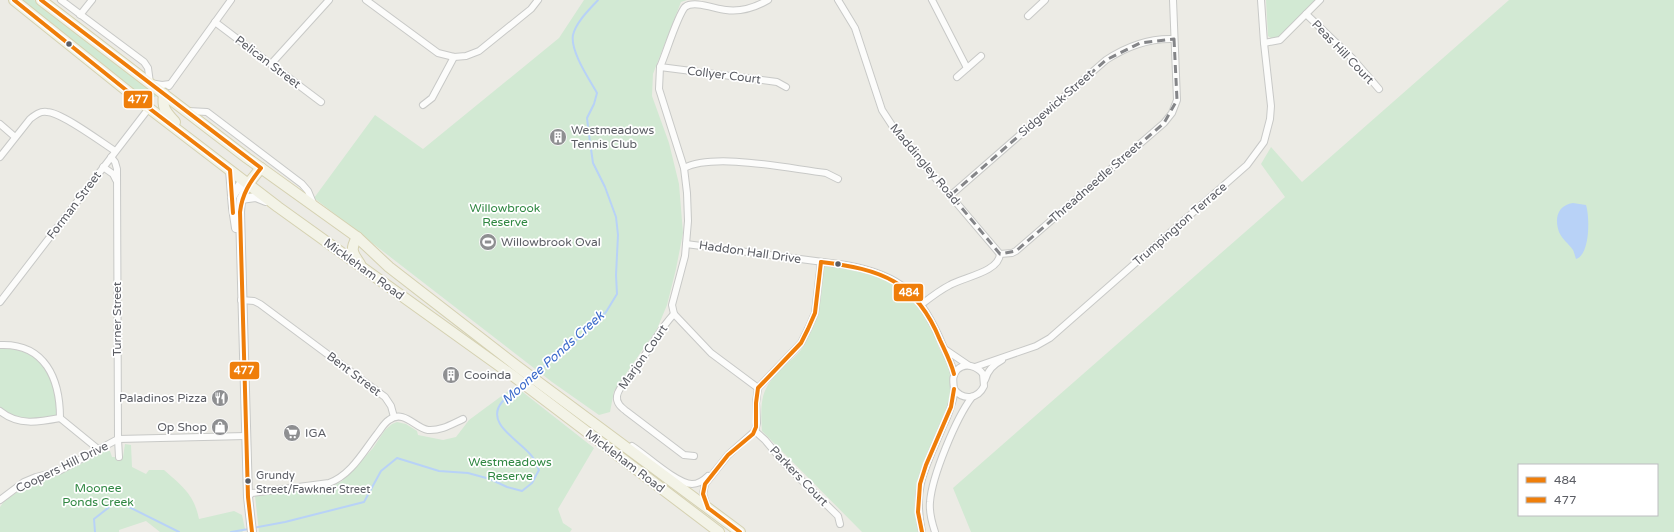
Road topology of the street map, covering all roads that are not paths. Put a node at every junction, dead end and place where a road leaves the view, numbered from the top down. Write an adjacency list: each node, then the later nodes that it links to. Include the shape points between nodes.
1 (14, 0): 36 (main road, Mickleham Road)
2 (41, 0): 30 (main road, Mickleham Road)
3 (61, 0): 19 (street)
4 (92, 0): 19 (street)
5 (231, 0): 21 (street)
6 (329, 0): 26 (street)
7 (366, 0): 25 (street, via 438,53)
8 (538, 0): 25 (street, via 531,9 479,51)
9 (768, 0): 27 (street, via 757,6 735,10 698,3 689,4 680,15)
10 (838, 0): 52 (street, Maddingley Road, via 855,28 882,110 897,133)
11 (932, 0): 28 (street)
12 (1033, 0): 17 (street)
13 (1045, 0): 17 (street)
14 (1173, 0): 22 (street, Threadneedle Street)
15 (1261, 0): 23 (street, Trumpington Terrace)
16 (1320, 0): 18 (street)
17 (1038, 6): 20 (street)
18 (1306, 14): 23 (street, via 1280,40); 33 (street, Peas Hill Court, via 1353,59)
19 (80, 15): 30 (street, via 144,62 148,68)
20 (1028, 16)
21 (215, 22): 26 (street, Pelican Street); 31 (street)
22 (1174, 39): 52 (street, Sidgewick Street, via 1140,43 1123,49 1106,60); 61 (street, Threadneedle Street, via 1177,100 1172,113 1164,123 1016,251)
23 (1264, 43): 72 (street, Trumpington Terrace, via 1271,106 1264,142 1257,153 1247,165 1050,338)
24 (981, 56): 28 (street)
25 (454, 57): 37 (street, via 432,98)
26 (271, 64): 35 (street, Pelican Street)
27 (660, 67): 32 (street, Collyer Court, via 777,82); 47 (street, via 659,89)
28 (967, 68): 29 (street)
29 (957, 77)
30 (150, 83): 31 (street); 34 (main road, Mickleham Road)
31 (170, 84): 34 (street)
32 (786, 87)
33 (1379, 89)
34 (164, 94): 36 (main road); 38 (main road, Mickleham Road); 41 (main road, via 162,105 166,113)
35 (321, 102)
36 (145, 105): 41 (main road, Mickleham Road); 42 (street, Forman Street)
37 (423, 105)
38 (187, 111): 45 (main road, Mickleham Road); 55 (street, Mickleham Road, via 207,112 302,184)
39 (0, 124): 40 (street)
40 (15, 137): 42 (street, via 34,115 46,111 52,112); 43 (street)
41 (191, 140): 48 (main road, Mickleham Road)
42 (115, 151): 44 (street, Forman Street)
43 (0, 157)
44 (111, 157): 46 (street, Forman Street); 50 (street, Turner Street, via 117,169)
45 (258, 166): 51 (main road); 55 (main road, Mickleham Road)
46 (103, 167): 50 (street, via 112,174); 65 (street, Forman Street)
47 (684, 168): 49 (street, via 700,162 728,162 826,173); 58 (street, via 688,221)
48 (230, 170): 51 (main road, Mickleham Road); 53 (street)
49 (838, 179)
50 (116, 182): 89 (street, Turner Street)
51 (246, 182): 53 (street); 54 (street); 56 (main road, Mickleham Road)
52 (951, 195): 61 (street, Maddingley Road)
53 (232, 198): 59 (street)
54 (241, 199): 56 (street, via 256,197); 59 (street)
55 (313, 204): 57 (main road, Mickleham Road)
56 (278, 207): 60 (main road, Mickleham Road)
57 (357, 236): 60 (main road, via 346,246); 63 (main road, via 352,252); 67 (main road, Mickleham Road, via 389,267)
58 (686, 244): 62 (street, Haddon Hall Drive); 68 (street, via 672,306)
59 (240, 245): 64 (street, via 243,280)
60 (334, 248): 63 (main road, Mickleham Road)
61 (1000, 254): 66 (street, via 997,264 990,269 952,284)
62 (821, 262): 66 (street, Haddon Hall Drive, via 868,269 892,279); 78 (street, via 815,313 801,343)
63 (365, 270): 69 (main road, Mickleham Road)
64 (241, 300): 83 (street, Bent Street, via 260,304 385,397); 88 (street)
65 (0, 302)
66 (922, 304): 71 (street, Haddon Hall Drive)
67 (448, 312): 69 (main road, via 449,321); 75 (main road, Mickleham Road)
68 (674, 314): 78 (street, via 711,353); 91 (street, Marjon Court, via 619,390 616,398 626,411 684,455)
69 (446, 327): 75 (main road, Mickleham Road)
70 (0, 345): 84 (street, via 17,346 31,352 46,364 56,384)
71 (943, 348): 73 (street); 76 (street, Haddon Hall Drive, via 952,364)
72 (1009, 356): 74 (street, Trumpington Terrace); 77 (street, Trumpington Terrace, via 994,365 988,371)
73 (968, 365): 74 (street); 76 (street)
74 (975, 367): 77 (street, via 983,374)
75 (515, 371): 80 (main road, Mickleham Road)
76 (954, 374): 79 (street)
77 (985, 380): 81 (street, via 982,391)
78 (758, 388): 87 (street)
79 (954, 389): 81 (street, via 961,396); 101 (street, via 951,406 920,484 918,512)
80 (544, 392): 86 (main road, Mickleham Road); 99 (main road, Mickleham Road)
81 (972, 397): 102 (street, via 963,409 933,484 930,504)
82 (0, 411): 84 (street, via 16,420 31,423)
83 (394, 417): 85 (street, via 404,417 430,430 446,427); 94 (street, via 384,424 349,471 336,480 252,493)
84 (60, 418): 90 (street)
85 (463, 419)
86 (602, 430): 93 (street, via 638,450 686,483 697,483); 96 (main road, Mickleham Road)
87 (755, 431): 93 (street, via 733,449); 97 (street, Parkers Court, via 838,516)
88 (246, 436): 89 (street, Coopers Hill Drive); 94 (street)
89 (118, 439): 90 (street, Coopers Hill Drive); 92 (street, Turner Street)
90 (98, 449): 95 (street, Coopers Hill Drive, via 59,470 24,482)
91 (694, 456)
92 (119, 457)
93 (713, 473): 96 (street, via 703,490)
94 (248, 496): 98 (street)
95 (0, 500)
96 (708, 508): 100 (main road, Mickleham Road)
97 (840, 524)
98 (252, 532)
99 (719, 532)
100 (740, 532)
101 (922, 532)
102 (935, 532)

